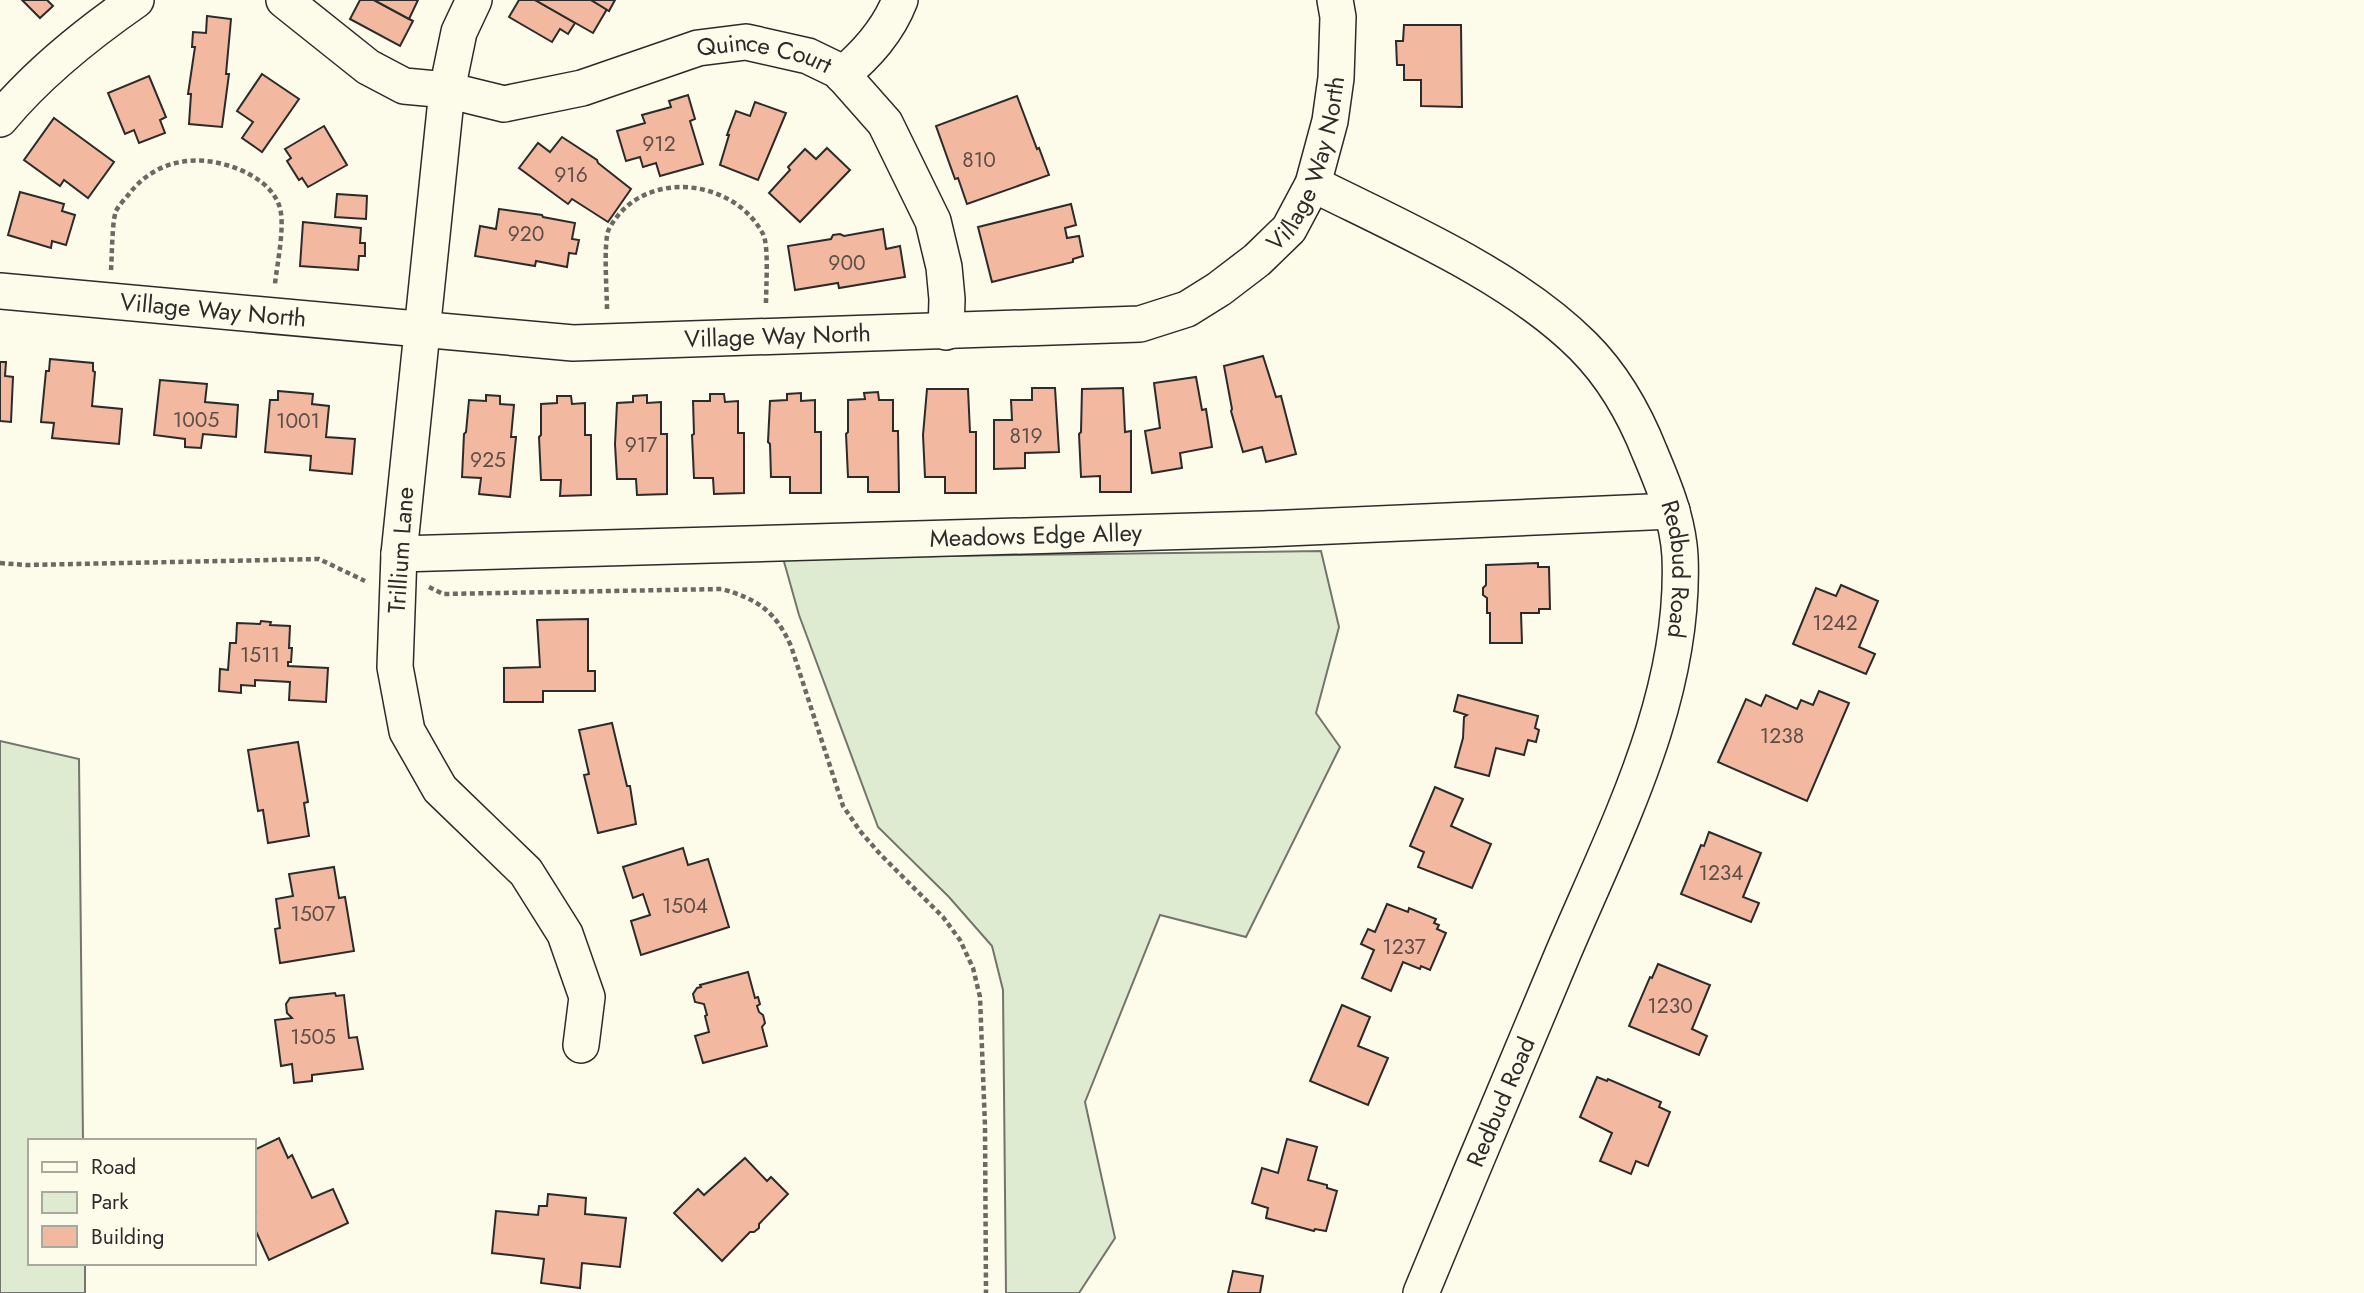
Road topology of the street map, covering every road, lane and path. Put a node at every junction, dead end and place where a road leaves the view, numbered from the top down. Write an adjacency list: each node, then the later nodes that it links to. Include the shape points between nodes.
1 (136, 0): 8 (street, via 97,27)
2 (284, 0): 7 (street, Quince Court, via 368,67 404,86)
3 (474, 0): 7 (street, Trillium Lane, via 459,32)
4 (900, 0): 6 (street, via 893,18 865,56)
5 (1335, 0): 9 (street, Village Way North, via 1336,78 1331,121)
6 (842, 75): 7 (street, Quince Court, via 808,56 746,42 698,48 582,88 504,104); 16 (street, Quince Court, via 885,123 933,221 944,267)
7 (447, 90): 15 (street, Trillium Lane)
8 (0, 119)
9 (1313, 184): 16 (street, Village Way North, via 1281,237 1257,260 1187,309 1140,324); 17 (street, Redbud Road, via 1498,280 1584,347 1617,388 1641,430)
10 (111, 272): 11 (path, via 116,212 135,186 176,163 205,159 226,163 267,185 279,205)
11 (275, 285)
12 (0, 291): 15 (street, Village Way North)
13 (766, 304): 14 (path, via 765,238 755,221 722,194 675,187 635,201 607,232)
14 (607, 309)
15 (421, 329): 16 (street, Village Way North, via 573,343); 19 (street, Trillium Lane)
16 (946, 332)
17 (1672, 511): 19 (street, Meadows Edge Alley); 22 (street, Redbud Road, via 1680,555 1675,651 1650,747)
18 (0, 563): 19 (path, via 319,559 366,581)
19 (398, 568): 20 (street, Trillium Lane, via 395,667 407,731 440,789 526,872 565,934 587,997); 21 (path, via 443,594 722,589 747,597 782,625 843,806 880,855 943,917 973,968 980,997)
20 (581, 1045)
21 (986, 1293)
22 (1421, 1293)

